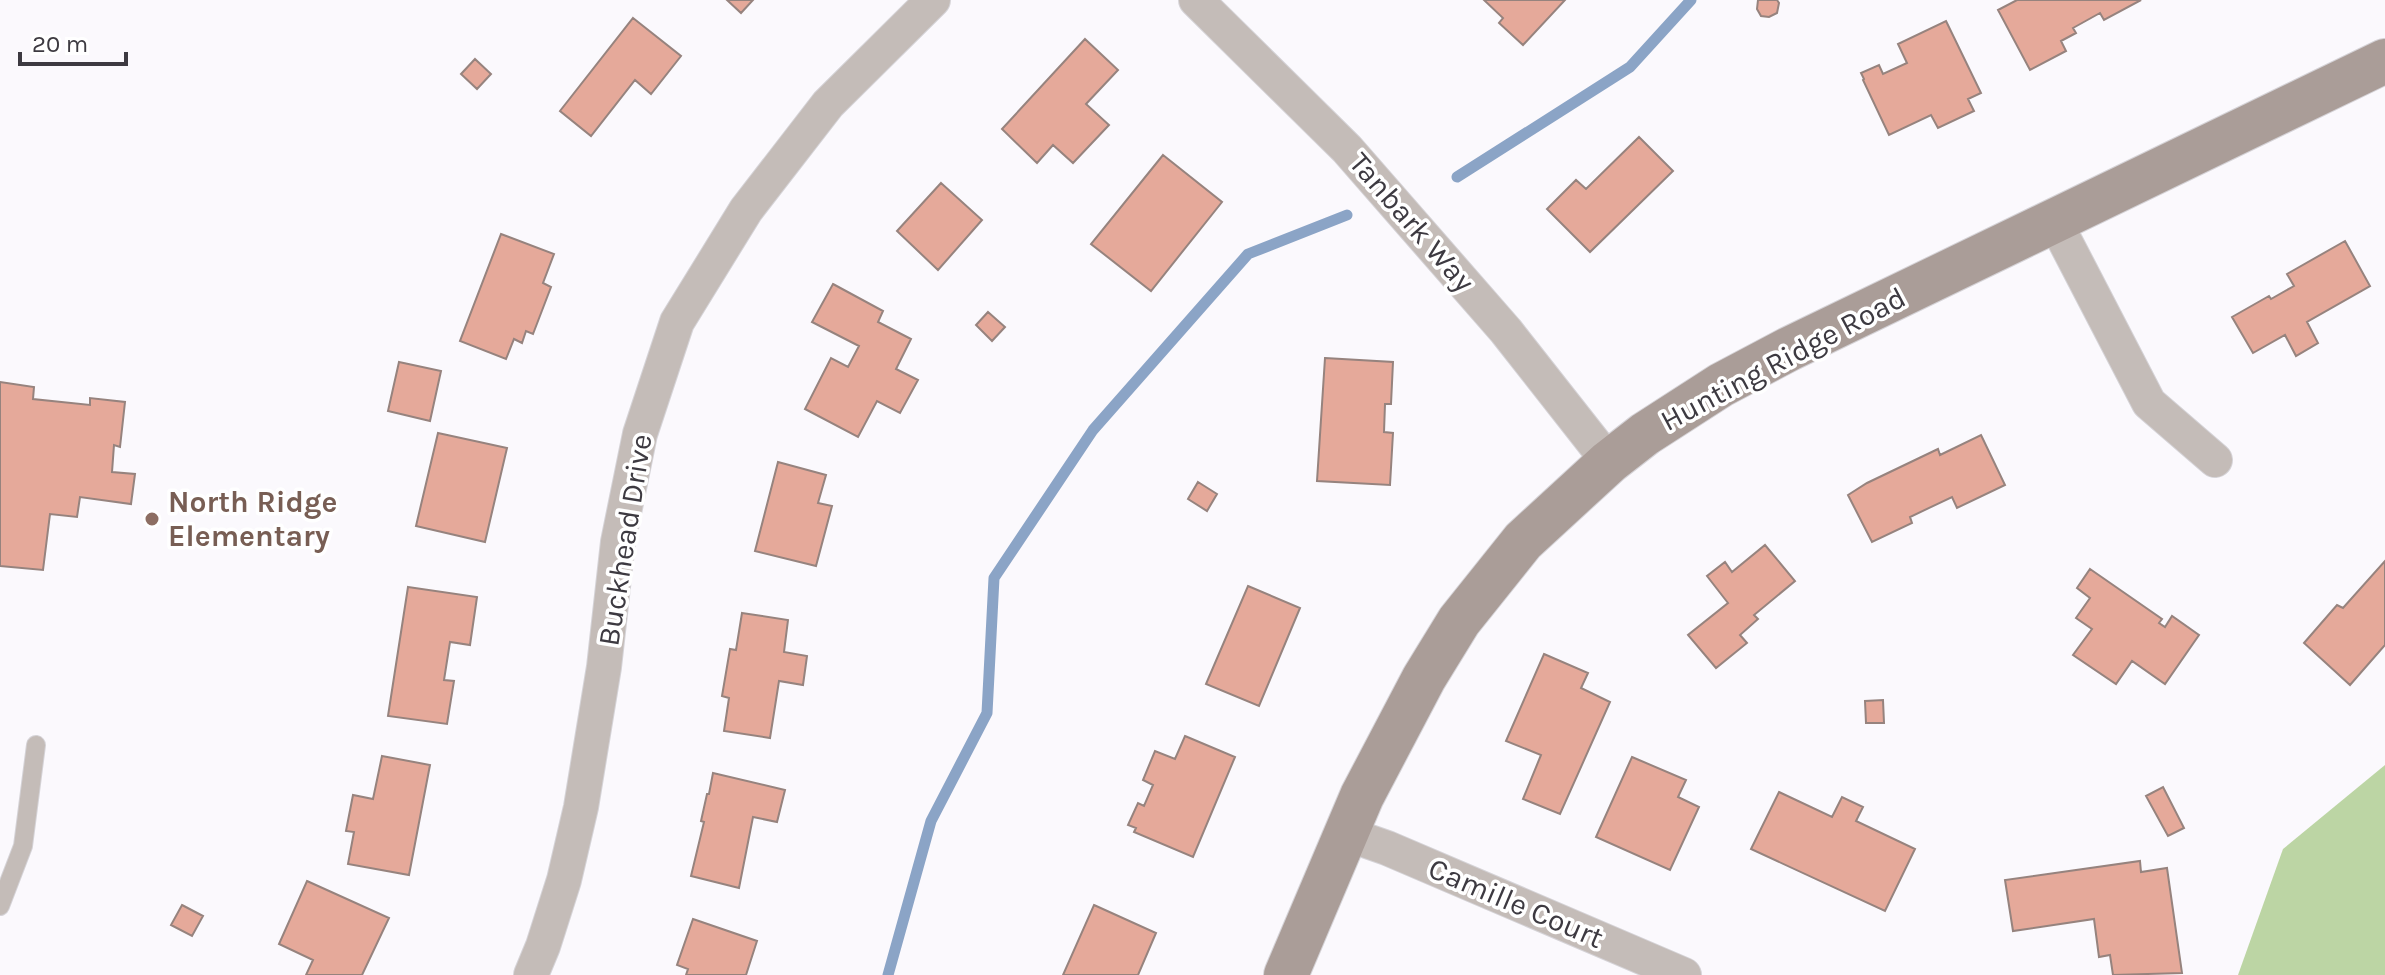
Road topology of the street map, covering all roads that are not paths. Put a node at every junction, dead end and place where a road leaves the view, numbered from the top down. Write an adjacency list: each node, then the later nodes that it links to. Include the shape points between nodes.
1 (933, 0): 10 (street, Buckhead Drive, via 828,104 746,210 677,322 640,434 618,542 581,807 564,880)
2 (1196, 0): 6 (street, Tanbark Way, via 1347,149 1506,331)
3 (2385, 61): 4 (street, Hunting Ridge Road)
4 (2054, 220): 5 (street, via 2149,403); 6 (street, Hunting Ridge Road, via 1721,385)
5 (2215, 460)
6 (1609, 462): 8 (street, Hunting Ridge Road, via 1523,541 1459,621 1393,736)
7 (36, 745): 9 (lane, via 23,846)
8 (1347, 834): 11 (street, Hunting Ridge Road); 12 (street, Camille Court)
9 (0, 906)
10 (531, 975)
11 (1286, 975)
12 (1684, 975)

